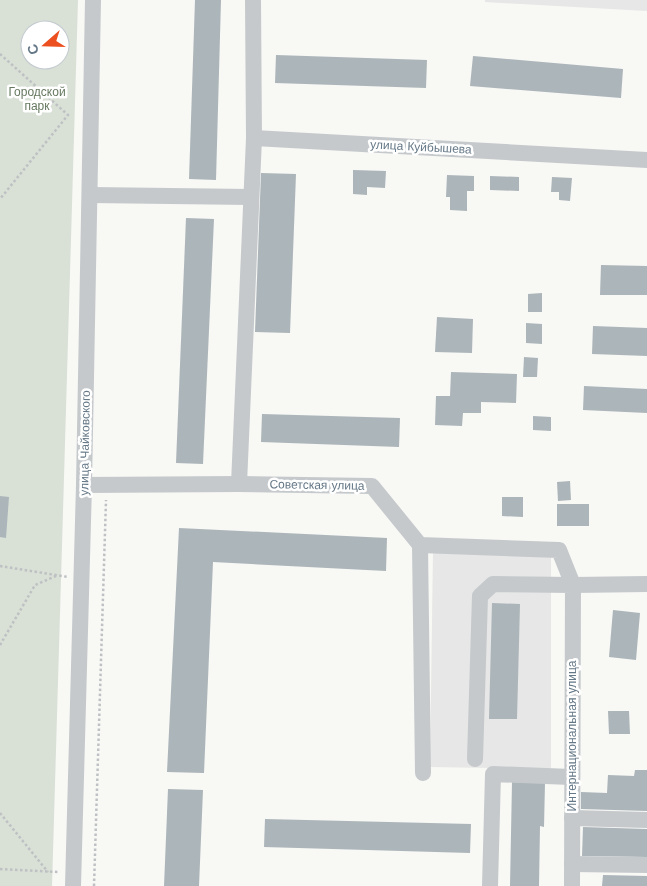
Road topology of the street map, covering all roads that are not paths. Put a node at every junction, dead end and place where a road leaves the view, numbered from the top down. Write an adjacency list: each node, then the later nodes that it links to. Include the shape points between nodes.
1 (93, 0): 5 (street, улица Чайковского)
2 (253, 0): 3 (street)
3 (254, 138): 4 (street, улица Куйбышева); 6 (street)
4 (647, 160)
5 (90, 195): 6 (street); 8 (street, улица Чайковского)
6 (250, 197): 7 (street)
7 (239, 484): 8 (street, Советская улица); 9 (street, Советская улица, via 372,486)
8 (84, 485): 19 (street, улица Чайковского)
9 (420, 545): 11 (street, via 559,550); 13 (street)
10 (647, 584): 11 (street)
11 (573, 585): 12 (street, via 493,584 480,596); 14 (street, Интернациональная улица)
12 (475, 759)
13 (424, 773)
14 (571, 778): 15 (street, Интернациональная улица); 20 (street, via 493,774)
15 (572, 818): 16 (street); 17 (street, Интернациональная улица)
16 (647, 820)
17 (572, 864): 18 (street); 21 (street, Интернациональная улица)
18 (647, 865)
19 (73, 880)
20 (490, 886)
21 (572, 886)

